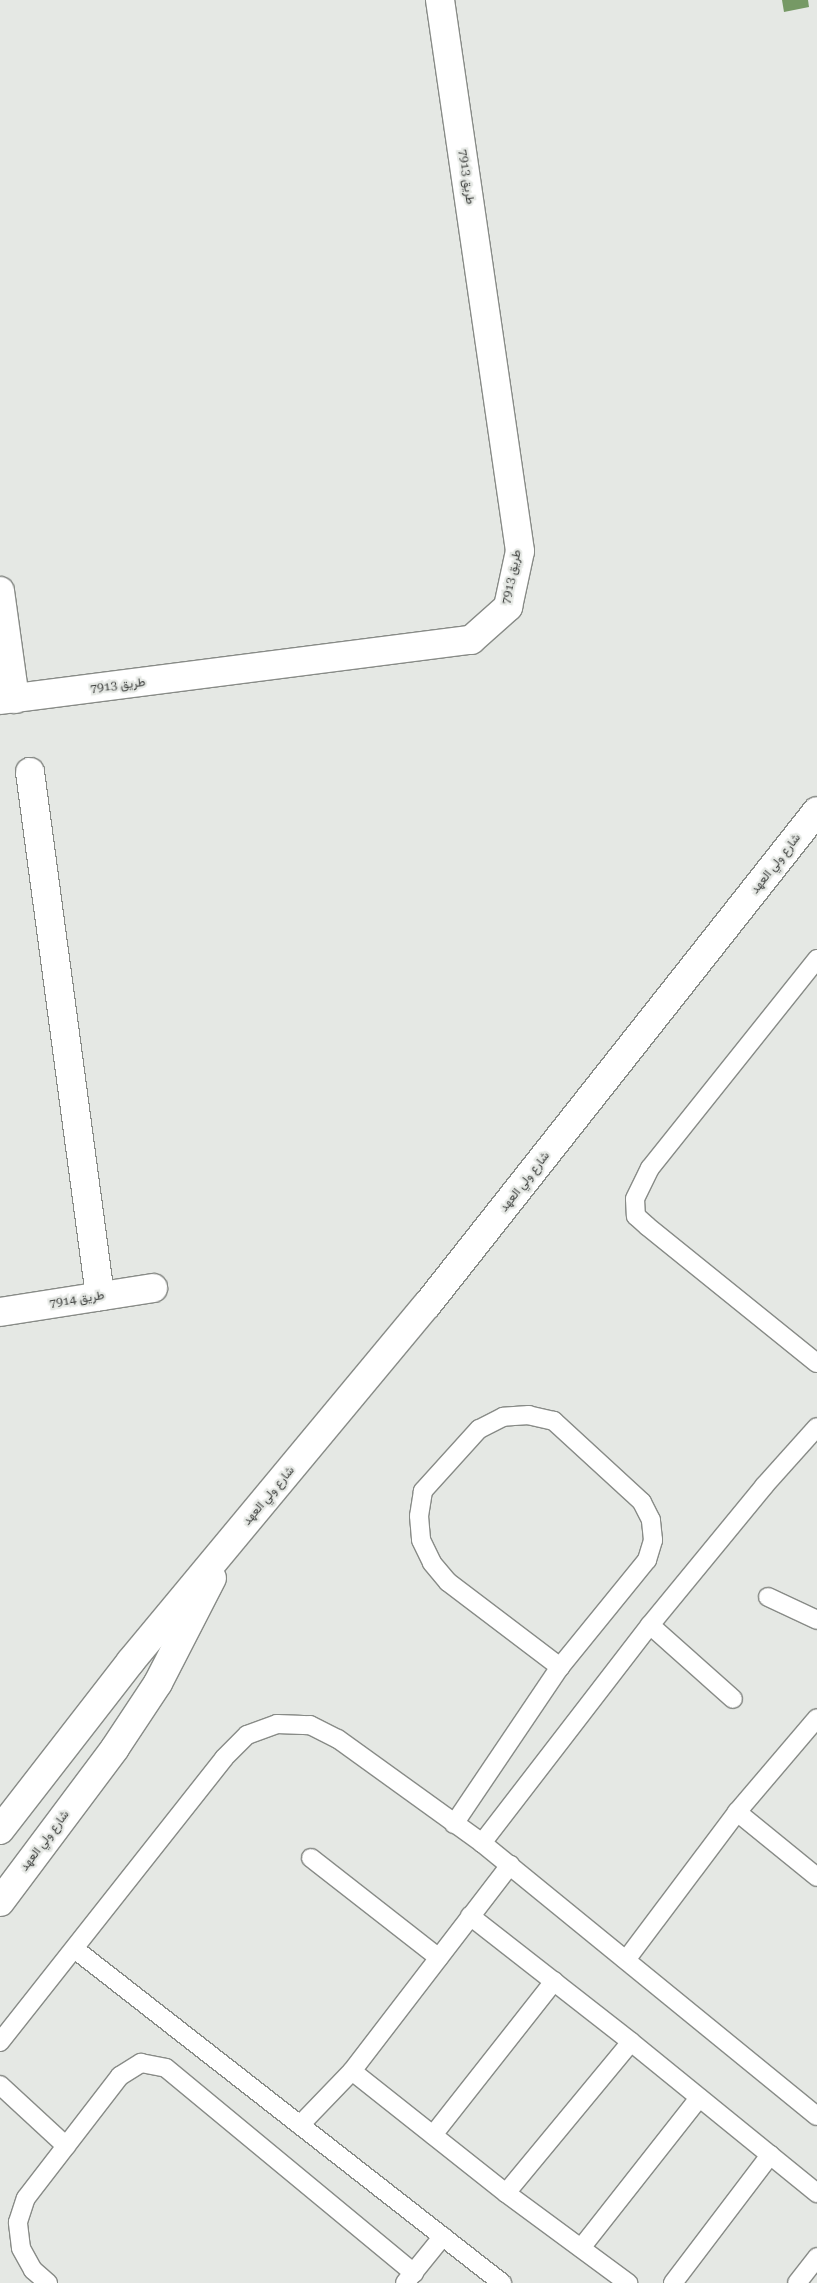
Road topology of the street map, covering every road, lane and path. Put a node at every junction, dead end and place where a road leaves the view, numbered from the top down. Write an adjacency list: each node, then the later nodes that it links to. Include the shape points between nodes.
1 (440, 0): 3 (street, طريق 7913, via 520,551 508,607 472,640)
2 (0, 591): 3 (street)
3 (8, 700)
4 (30, 772): 8 (street)
5 (817, 811): 12 (street, شارع ولي العهد, via 427,1305)
6 (817, 959): 10 (lane, via 650,1168 635,1199 636,1216 647,1226)
7 (153, 1288): 8 (street, طريق 7914)
8 (100, 1296): 9 (street, طريق 7914)
9 (0, 1312)
10 (817, 1363)
11 (817, 1426): 15 (lane)
12 (226, 1547): 21 (street, شارع ولي العهد, via 84,1718); 26 (street, شارع ولي العهد, via 158,1683 115,1748)
13 (768, 1598): 14 (lane)
14 (817, 1620)
15 (650, 1625): 17 (lane); 22 (lane)
16 (560, 1667): 16 (lane, via 647,1560 653,1540 651,1520 642,1502 554,1421 529,1415 503,1418 479,1429 423,1491 419,1516 422,1540 432,1563 448,1582); 20 (lane)
17 (733, 1699)
18 (817, 1718): 19 (lane)
19 (737, 1812): 25 (lane); 30 (lane)
20 (454, 1824): 22 (lane); 28 (lane, via 338,1740 310,1725 277,1724 247,1735 224,1758)
21 (0, 1830)
22 (482, 1843): 24 (lane)
23 (311, 1858): 29 (lane)
24 (510, 1865): 27 (lane); 30 (lane)
25 (817, 1877)
26 (0, 1902)
27 (470, 1916): 29 (lane); 31 (lane)
28 (76, 1950): 32 (lane); 38 (lane)
29 (439, 1958): 34 (lane)
30 (626, 1960): 37 (lane)
31 (554, 1981): 33 (lane); 39 (lane)
32 (0, 2042)
33 (631, 2042): 36 (lane); 42 (lane)
34 (352, 2071): 38 (lane); 39 (lane)
35 (0, 2085): 40 (lane)
36 (699, 2098): 41 (lane); 45 (lane)
37 (817, 2116)
38 (300, 2125): 44 (lane)
39 (433, 2135): 42 (lane)
40 (66, 2146): 47 (lane, via 120,2076 142,2063 166,2068); 48 (lane, via 26,2198 18,2222 21,2248 33,2270)
41 (770, 2155): 43 (lane); 51 (lane)
42 (506, 2193): 45 (lane)
43 (817, 2194)
44 (443, 2236): 47 (lane); 49 (lane)
45 (581, 2248): 50 (lane)
46 (817, 2257): 52 (lane)
47 (410, 2278)
48 (48, 2283)
49 (502, 2283)
50 (628, 2283)
51 (673, 2283)
52 (798, 2283)

